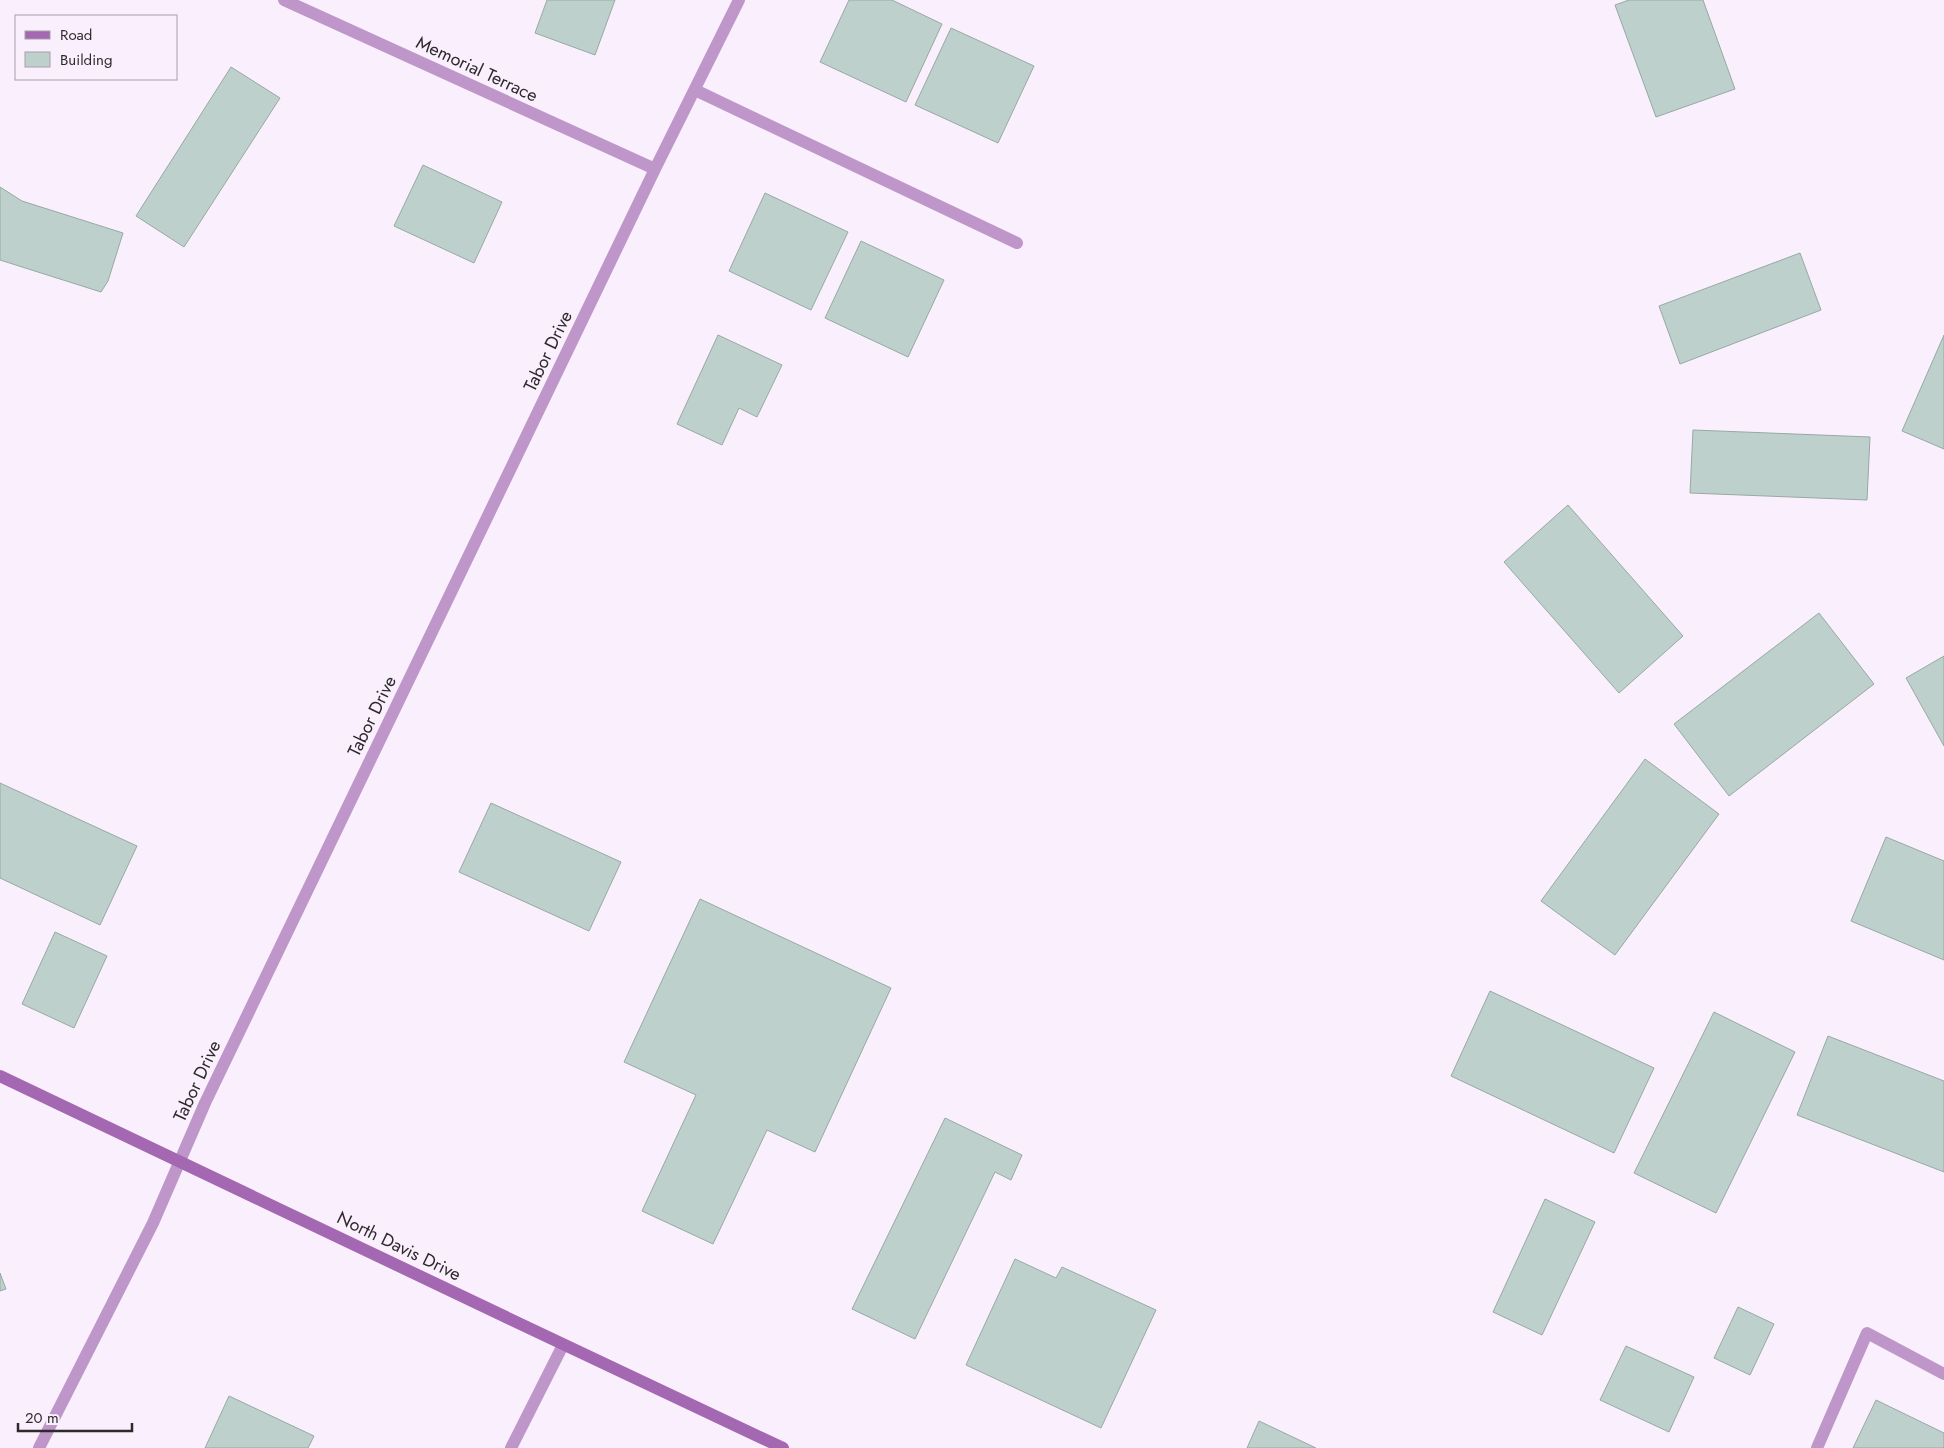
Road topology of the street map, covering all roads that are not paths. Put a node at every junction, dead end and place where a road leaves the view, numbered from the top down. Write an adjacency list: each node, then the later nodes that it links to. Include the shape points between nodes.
1 (284, 0): 4 (street, Memorial Terrace)
2 (739, 0): 3 (street, Tabor Drive)
3 (695, 90): 4 (street, Tabor Drive); 5 (street)
4 (655, 169): 7 (street, Tabor Drive)
5 (1017, 242)
6 (0, 1076): 7 (main road, North Davis Drive)
7 (180, 1160): 8 (main road, North Davis Drive); 10 (street, Tabor Drive, via 153,1223)
8 (563, 1345): 11 (street); 12 (main road, North Davis Drive)
9 (1944, 1374): 13 (street, via 1867,1333)
10 (39, 1448)
11 (511, 1448)
12 (784, 1448)
13 (1817, 1448)

